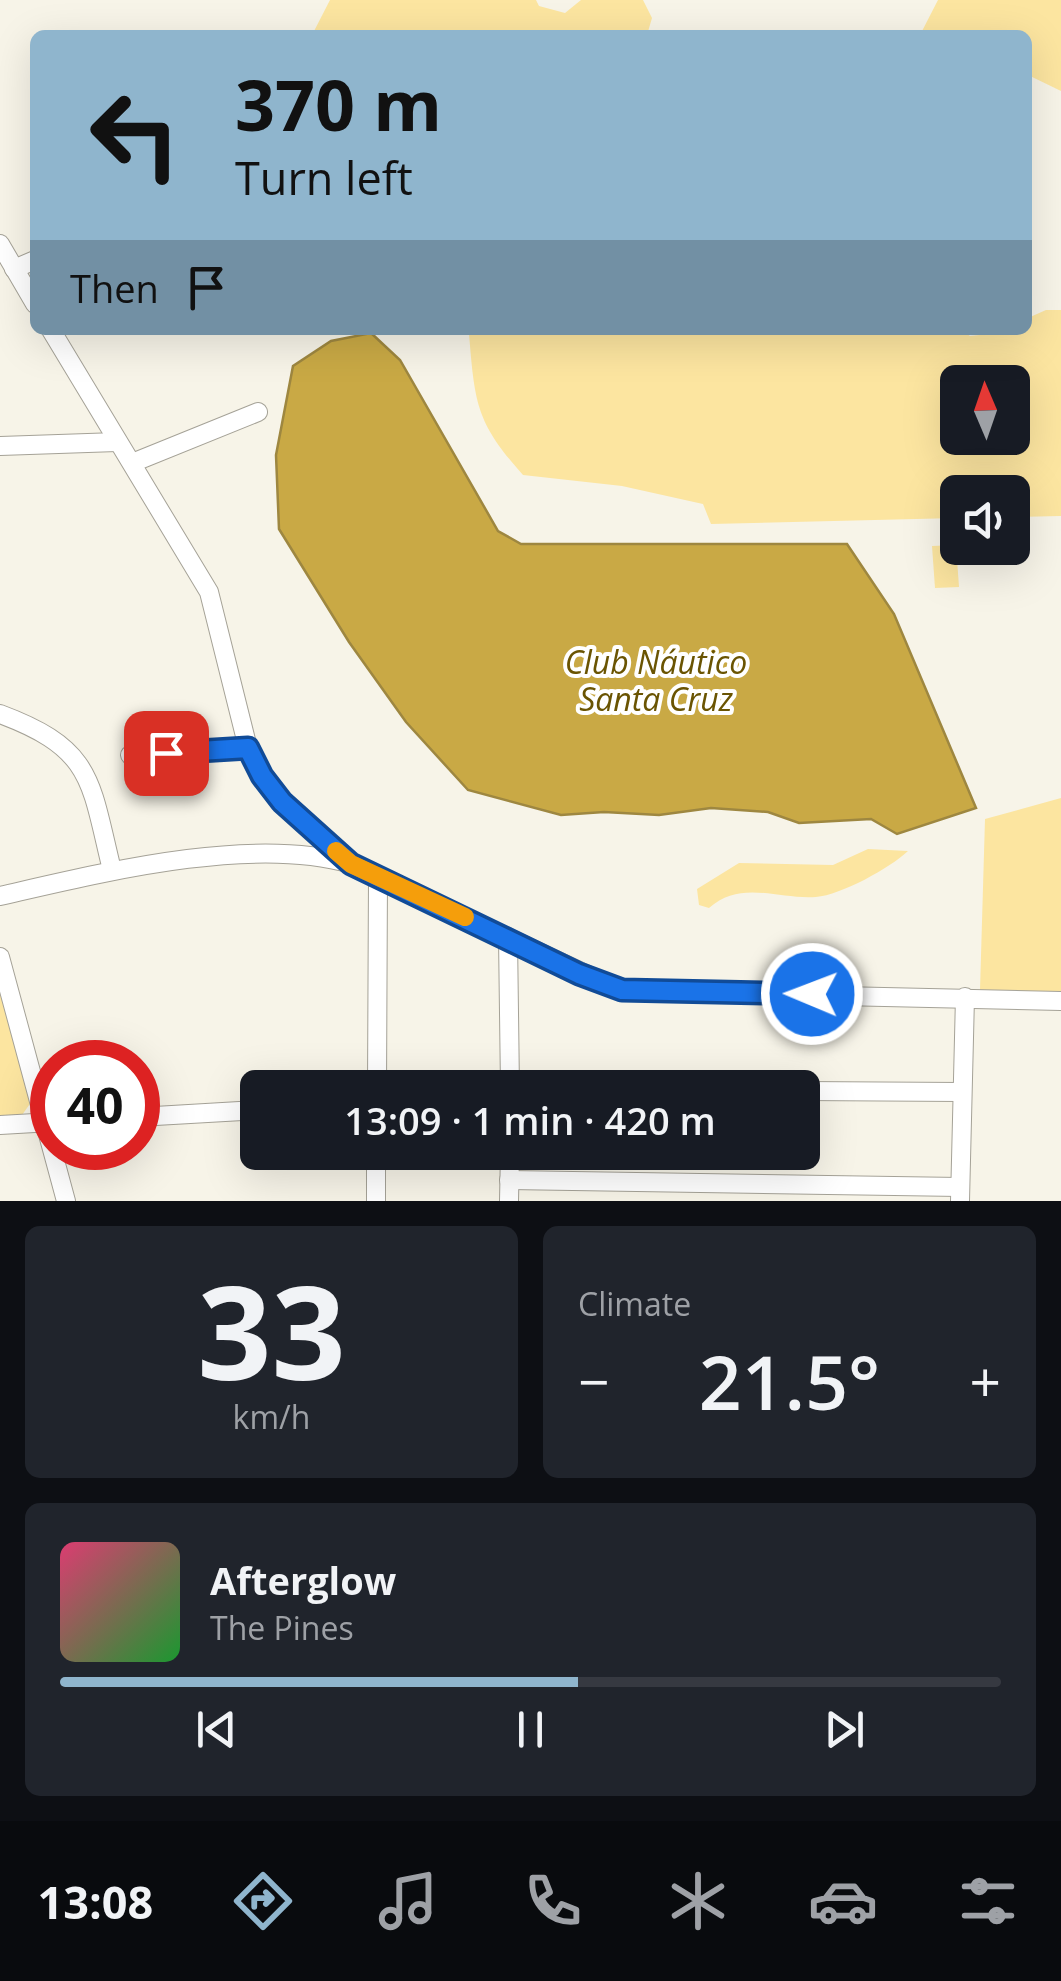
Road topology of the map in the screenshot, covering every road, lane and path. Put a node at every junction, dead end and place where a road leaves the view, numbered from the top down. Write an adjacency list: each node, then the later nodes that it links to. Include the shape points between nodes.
1 (0, 244): 3 (street)
2 (30, 262): 3 (street)
3 (14, 268): 4 (street)
4 (30, 295)
5 (53, 335): 7 (street)
6 (258, 412): 9 (street)
7 (117, 442): 8 (street); 9 (street)
8 (0, 446)
9 (132, 464): 11 (street, via 209,592)
10 (0, 714): 14 (street, via 73,752)
11 (248, 748): 12 (street); 13 (street, via 282,802)
12 (130, 754)
13 (351, 864): 14 (street, via 249,855); 15 (street)
14 (112, 870): 16 (street)
15 (378, 876): 17 (street); 22 (street)
16 (0, 896)
17 (508, 937): 19 (street, via 622,990); 23 (street)
18 (0, 957): 21 (street)
19 (965, 997): 20 (street); 25 (street)
20 (1061, 1001)
21 (30, 1060)
22 (377, 1070)
23 (510, 1070)
24 (820, 1090): 25 (street)
25 (961, 1092): 34 (street)
26 (240, 1111): 27 (street)
27 (160, 1116)
28 (30, 1123): 29 (street)
29 (0, 1125)
30 (59, 1170): 35 (street)
31 (376, 1170): 36 (street)
32 (509, 1170): 33 (street)
33 (509, 1180): 34 (street); 37 (street)
34 (960, 1194)
35 (66, 1201)
36 (376, 1201)
37 (509, 1201)

